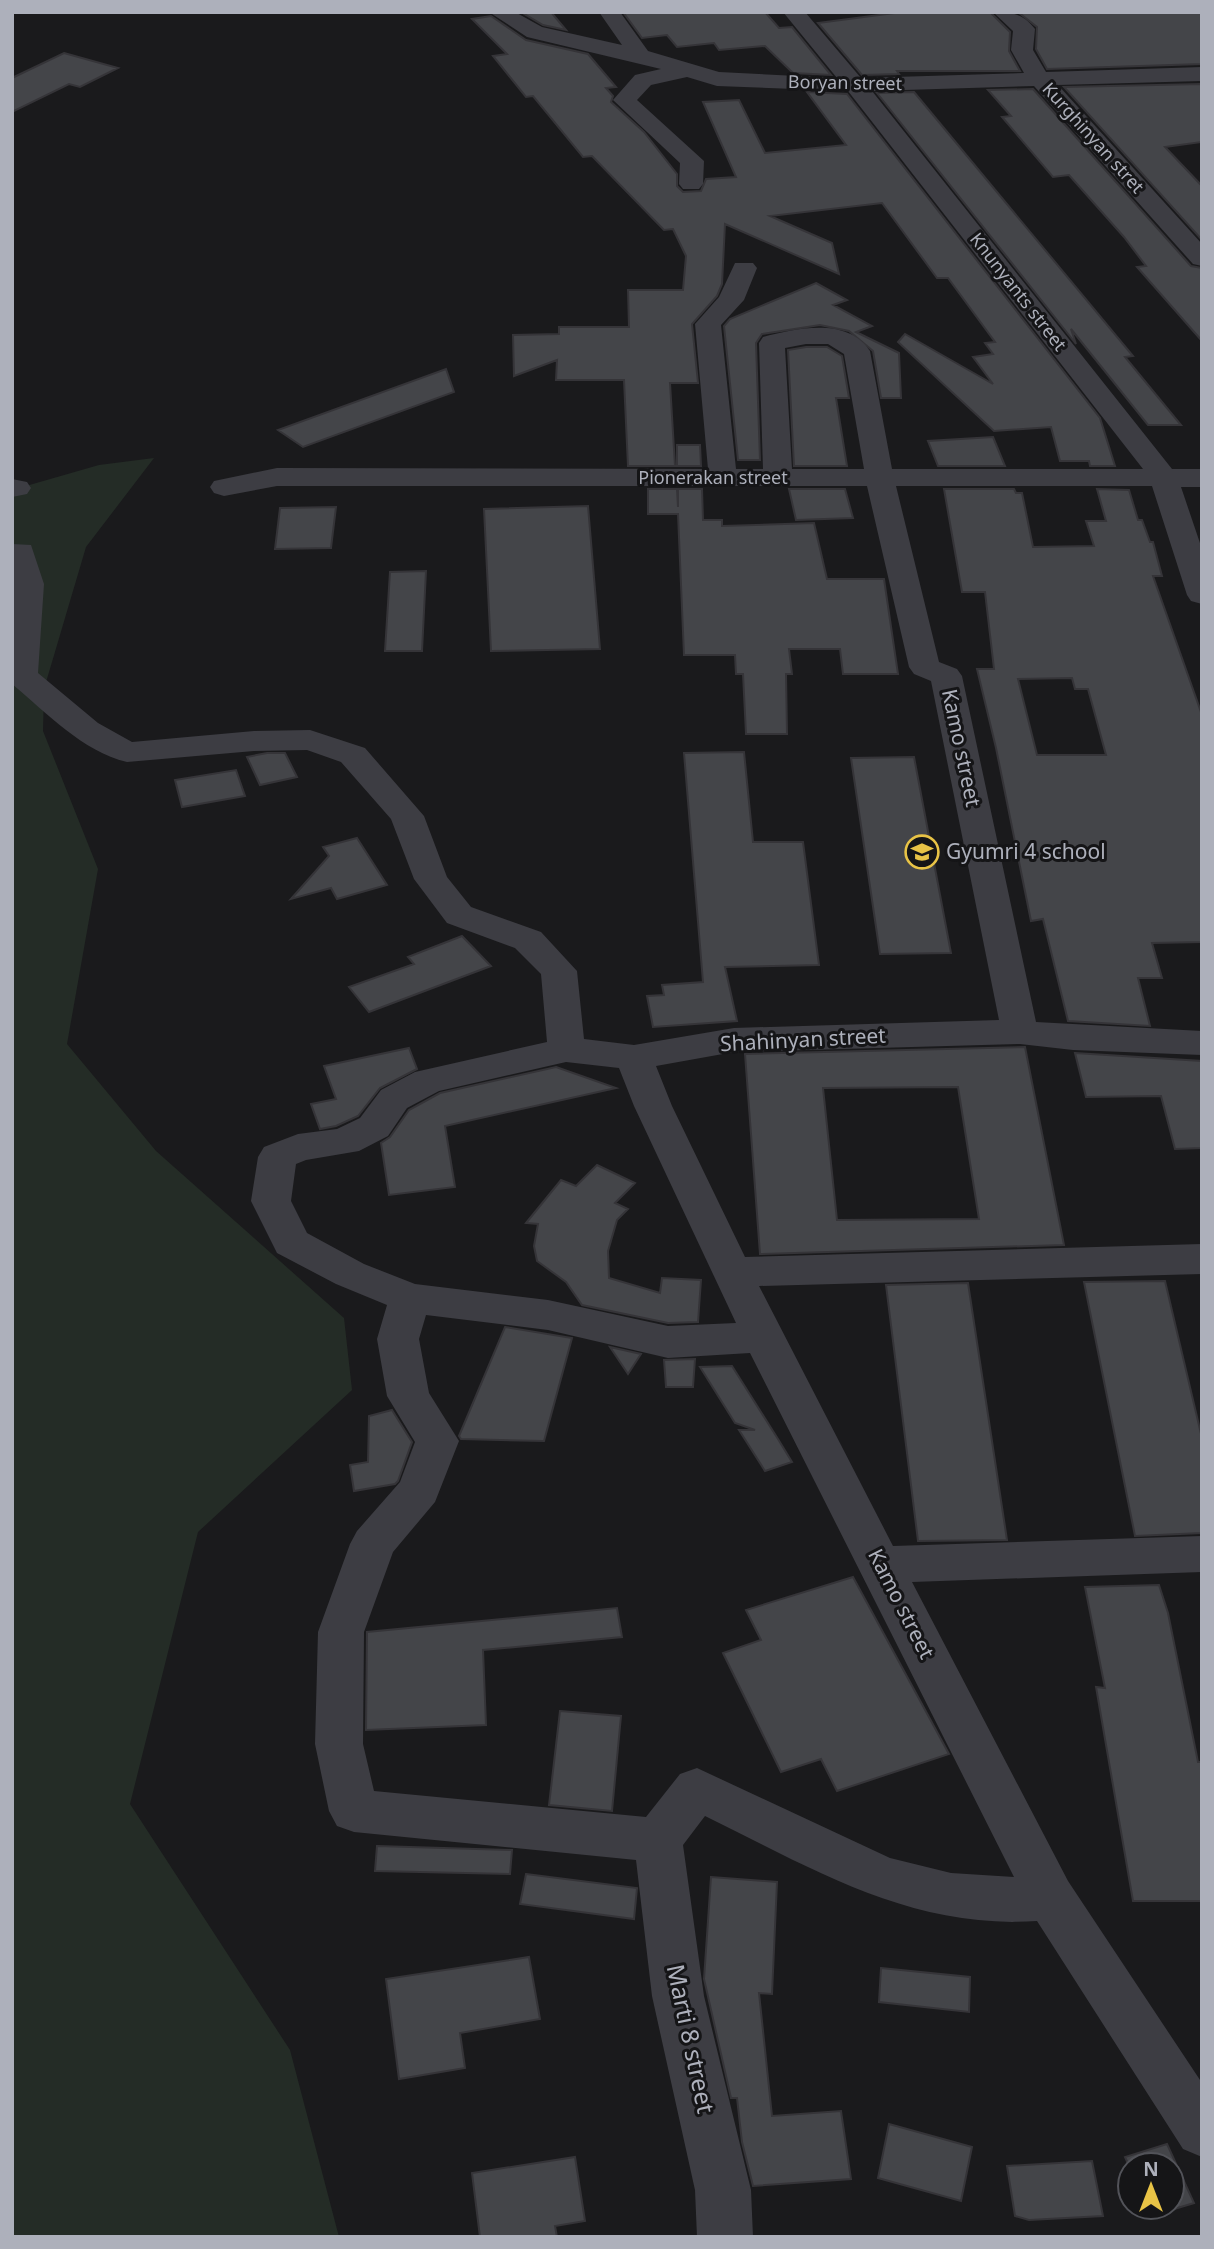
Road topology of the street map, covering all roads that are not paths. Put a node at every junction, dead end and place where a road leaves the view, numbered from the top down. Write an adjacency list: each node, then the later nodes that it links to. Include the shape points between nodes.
1 (499, 12): 5 (street, Boryan street, via 535,32)
2 (609, 12): 5 (street)
3 (793, 12): 9 (street, Knunyants street)
4 (1003, 12): 8 (street, Kurghinyan stret, via 1024,29 1019,42 1022,55)
5 (640, 56): 6 (street, Boryan street)
6 (688, 70): 9 (street, Boryan street, via 717,79); 10 (street, via 643,80 624,100 692,161)
7 (1202, 74): 8 (street, Boryan street)
8 (1040, 79): 9 (street, Boryan street); 11 (street, Kurghinyan stret)
9 (855, 85): 15 (street, Knunyants street)
10 (691, 184)
11 (1202, 259)
12 (744, 268): 13 (street, via 731,300 708,324)
13 (723, 478): 14 (street, Pionerakan street); 18 (street, Pionerakan street, via 277,477)
14 (778, 478): 17 (street, Pionerakan street); 17 (street, via 772,343 808,334 843,339 857,351)
15 (1164, 478): 16 (street, Pionerakan street); 17 (street, Pionerakan street); 20 (street, Knunyants street)
16 (1202, 478)
17 (880, 479): 21 (street, Kamo street, via 925,667 946,677)
18 (225, 486)
19 (21, 551): 23 (street, via 29,584 22,677 87,730 127,752 310,740 353,755 407,816 431,879 459,915 528,940 559,971)
20 (1202, 595)
21 (1020, 1032): 22 (street, Shahinyan street); 24 (street, Shahinyan street, via 734,1040)
22 (1202, 1043)
23 (566, 1050): 24 (street, Shahinyan street); 27 (street, Shahinyan street, via 428,1082 394,1099 374,1126 345,1142 298,1147 278,1157 271,1201 291,1243)
24 (634, 1057): 26 (street, Kamo street)
25 (1202, 1259): 26 (street)
26 (731, 1272): 28 (street, Kamo street)
27 (410, 1298): 28 (street, via 548,1315 668,1342); 31 (street, via 398,1339 408,1396 437,1441 419,1490 373,1544 341,1632 339,1744 354,1811)
28 (762, 1337): 30 (street, Kamo street)
29 (1202, 1554): 30 (street)
30 (881, 1565): 32 (street, Kamo street)
31 (658, 1840): 32 (street, via 697,1789 881,1878 951,1896); 34 (street, Marti 8 street, via 678,1996 723,2190)
32 (1050, 1897): 33 (street, Kamo street)
33 (1202, 2131)
34 (725, 2237)

